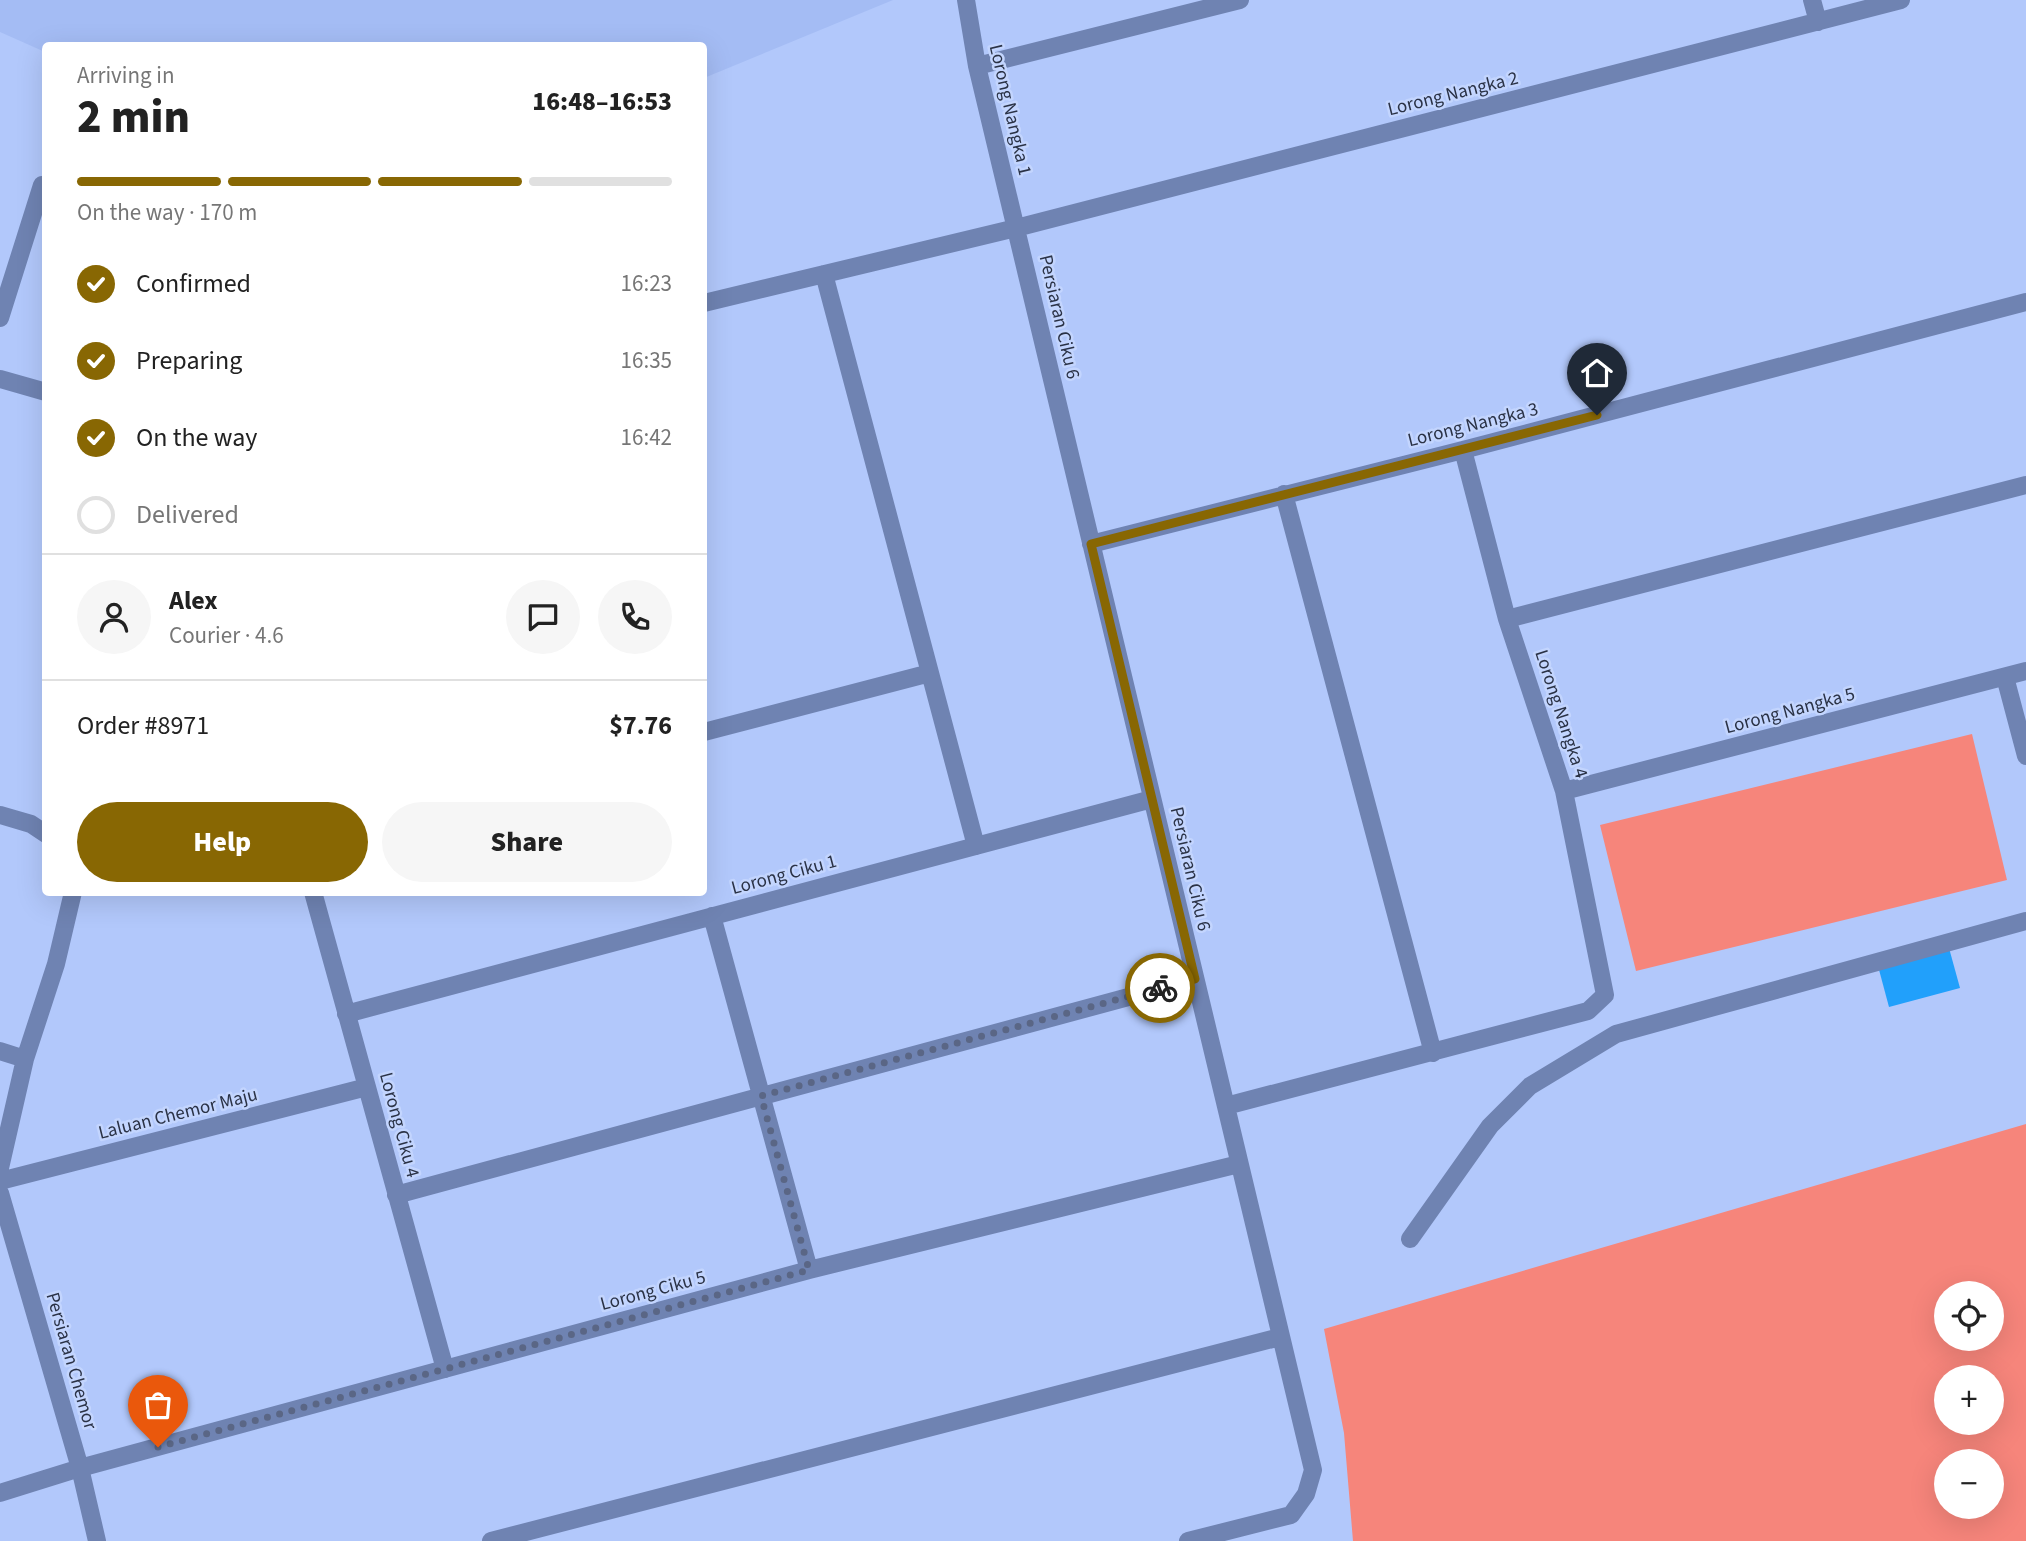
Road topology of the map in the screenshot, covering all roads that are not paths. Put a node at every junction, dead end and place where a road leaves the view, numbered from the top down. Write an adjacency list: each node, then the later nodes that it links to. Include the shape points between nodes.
1 (967, 0): 6 (street, Lorong Nangka 1)
2 (1240, 0): 6 (street)
3 (1812, 0): 5 (street)
4 (1901, 0): 5 (street, Lorong Nangka 2)
5 (1818, 22): 8 (street, Lorong Nangka 2)
6 (977, 66): 8 (street, Lorong Nangka 1)
7 (42, 185): 12 (street)
8 (1016, 228): 9 (street, Lorong Nangka 2); 18 (street, Persiaran Ciku 6)
9 (824, 274): 10 (street, Lorong Nangka 2); 21 (street)
10 (707, 302)
11 (2026, 302): 15 (street, Lorong Nangka 3)
12 (0, 318)
13 (0, 379): 14 (street)
14 (42, 391)
15 (1463, 450): 17 (street, Lorong Nangka 3); 19 (street, Lorong Nangka 4)
16 (2026, 485): 19 (street)
17 (1283, 494): 18 (street, Lorong Nangka 3); 37 (street)
18 (1091, 544): 26 (street, Persiaran Ciku 6)
19 (1507, 619): 25 (street, Lorong Nangka 4)
20 (2026, 671): 22 (street, Lorong Nangka 5)
21 (930, 673): 23 (street); 29 (street)
22 (2005, 677): 24 (street); 25 (street, Lorong Nangka 5)
23 (707, 731)
24 (2026, 755)
25 (1564, 791): 37 (street, Lorong Nangka 4, via 1605,995 1588,1011)
26 (1152, 799): 29 (street, Lorong Ciku 1); 34 (street, Persiaran Ciku 6)
27 (0, 816): 28 (street)
28 (42, 831)
29 (976, 846): 32 (street, Lorong Ciku 1)
30 (73, 896): 38 (street)
31 (314, 896): 35 (street, Lorong Ciku 4)
32 (712, 916): 35 (street, Lorong Ciku 1); 40 (street)
33 (2026, 921): 47 (street, via 1616,1034 1530,1086 1490,1126)
34 (1195, 979): 40 (street); 41 (street, Persiaran Ciku 6)
35 (346, 1014): 39 (street, Lorong Ciku 4)
36 (0, 1051): 38 (street)
37 (1433, 1053): 41 (street)
38 (25, 1059): 43 (street)
39 (367, 1087): 44 (street, Laluan Chemor Maju); 46 (street, Lorong Ciku 4)
40 (761, 1096): 46 (street); 48 (street)
41 (1226, 1106): 42 (street, Persiaran Ciku 6)
42 (1239, 1164): 48 (street, Lorong Ciku 5); 49 (street, Persiaran Ciku 6)
43 (0, 1168)
44 (0, 1181)
45 (0, 1193): 51 (street, Persiaran Chemor)
46 (396, 1195): 50 (street, Lorong Ciku 4)
47 (1410, 1239)
48 (809, 1270): 50 (street, Lorong Ciku 5)
49 (1280, 1337): 54 (street); 55 (street, Persiaran Ciku 6, via 1313,1470 1306,1494 1291,1515)
50 (444, 1369): 51 (street, Lorong Ciku 5)
51 (80, 1468): 52 (street, Lorong Ciku 5); 53 (street, Persiaran Chemor)
52 (0, 1493)
53 (97, 1541)
54 (491, 1541)
55 (1188, 1541)

